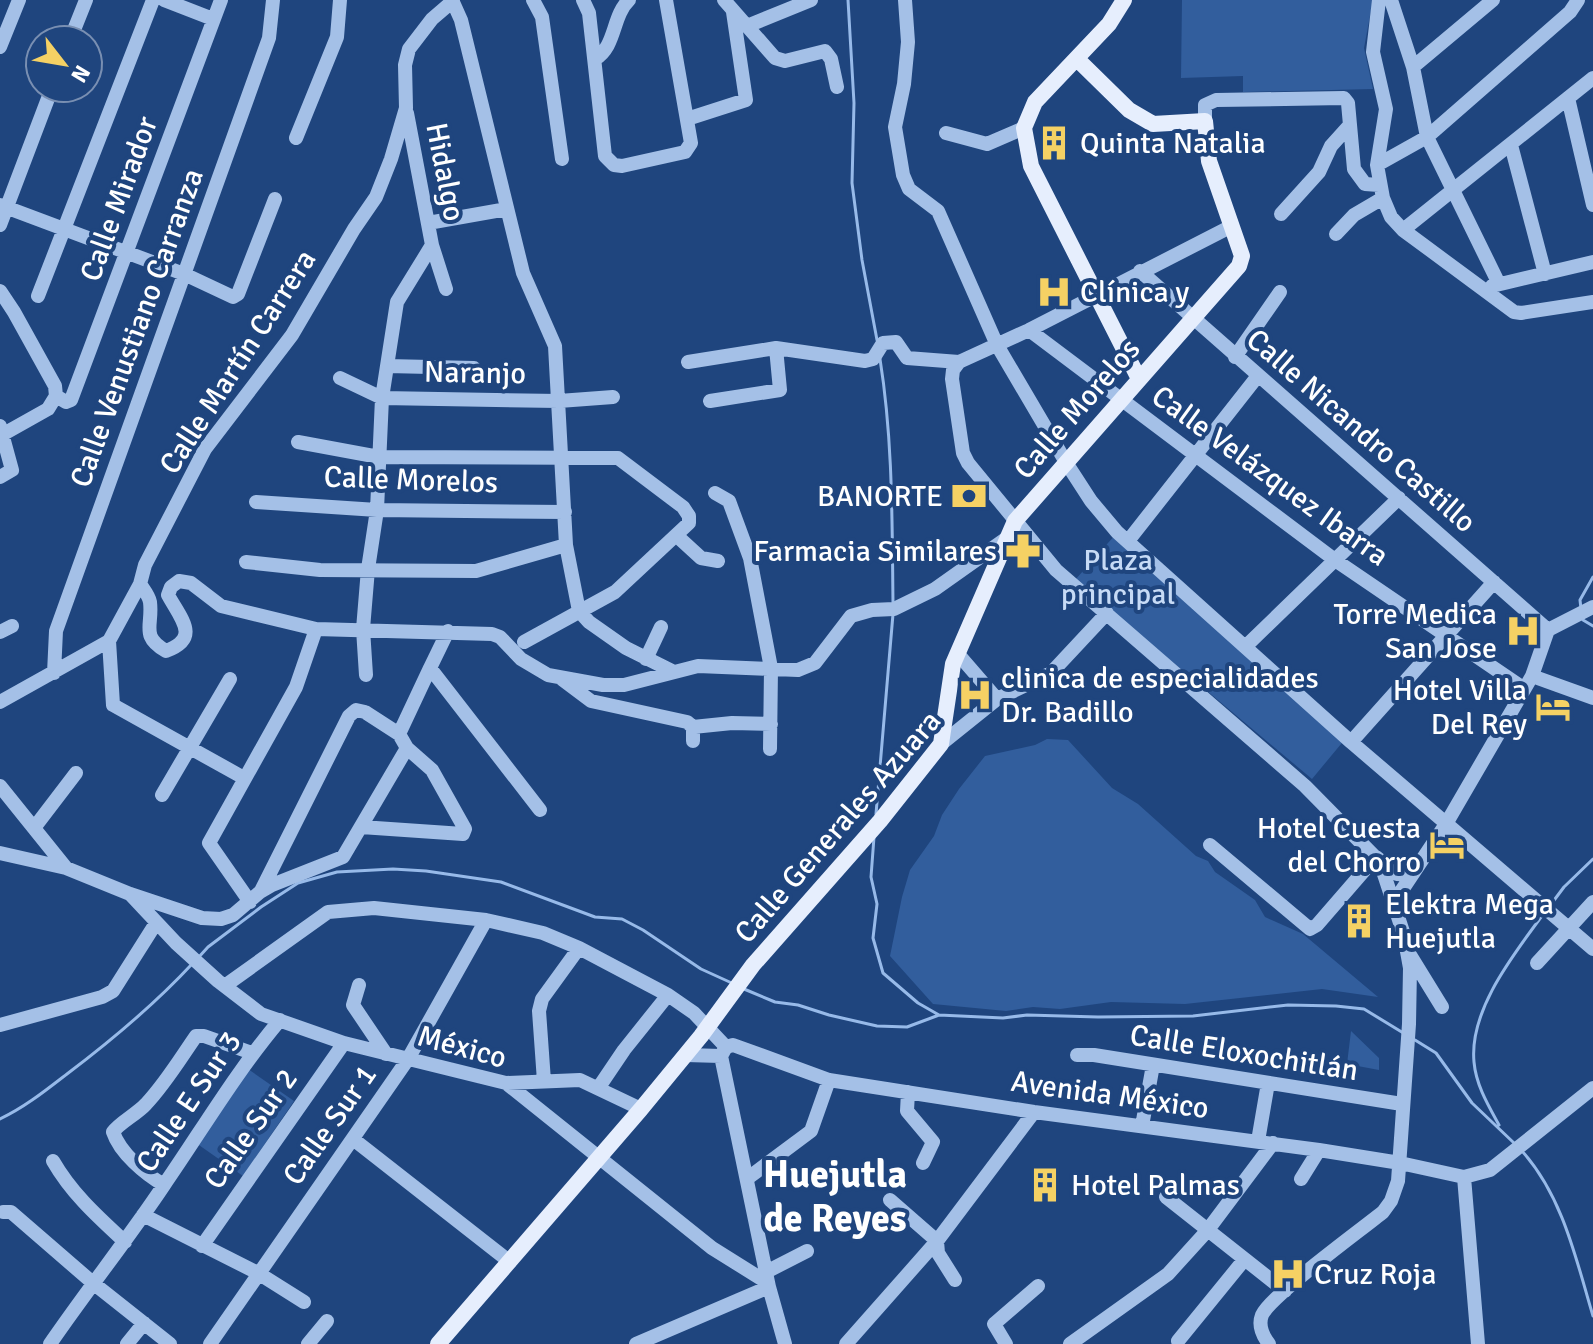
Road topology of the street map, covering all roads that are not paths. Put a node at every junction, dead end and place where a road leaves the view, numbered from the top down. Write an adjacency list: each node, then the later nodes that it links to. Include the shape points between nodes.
1 (19, 0): 24 (street)
2 (86, 0): 22 (street)
3 (153, 0): 53 (street)
4 (164, 0): 21 (street)
5 (221, 0): 21 (street, Calle Mirador)
6 (273, 0): 60 (street, Calle Venustiano Carranza, via 269,38)
7 (340, 0): 39 (street, via 337,37)
8 (451, 0): 32 (street, Calle Martín Carrera, via 409,49); 48 (street, via 461,20)
9 (533, 0): 41 (street, via 542,17)
10 (583, 0): 25 (street)
11 (629, 0): 25 (street, via 619,11 605,53)
12 (666, 0): 33 (street)
13 (811, 0): 23 (street)
14 (905, 0): 72 (street, via 908,42 895,127 903,175 909,189 938,211)
15 (1124, 0): 26 (main road)
16 (1379, 0): 42 (street, via 1373,52 1386,109)
17 (1391, 0): 27 (street)
18 (1493, 0): 27 (street)
19 (1578, 0): 38 (street)
20 (729, 5): 23 (street); 33 (street, via 746,100)
21 (213, 19): 57 (street, Calle Mirador)
22 (76, 24)
23 (747, 26): 29 (street, via 775,58 785,61 825,51)
24 (0, 47)
25 (595, 59): 33 (street, via 605,156 614,165 685,152 691,143)
26 (1077, 59): 34 (main road, via 1129,110 1153,124); 36 (main road, via 1035,102)
27 (1413, 67): 38 (street)
28 (1593, 78): 30 (street)
29 (837, 87)
30 (1568, 98): 40 (street); 46 (street)
31 (45, 104): 47 (street)
32 (406, 108): 50 (street, Hidalgo); 110 (street, Calle Martín Carrera, via 376,197 292,335 205,449)
33 (687, 119)
34 (1205, 121): 35 (street, via 1205,105 1216,100 1344,98); 52 (main road, Calle Morelos, via 1209,161)
35 (1349, 126): 43 (street, via 1354,169 1365,184); 49 (street, via 1331,146 1319,172)
36 (1024, 128): 37 (street, via 987,144); 67 (main road, via 1031,166)
37 (946, 133)
38 (1427, 137): 42 (street); 44 (street)
39 (296, 138)
40 (1511, 145): 44 (street); 61 (street)
41 (562, 159)
42 (1377, 165): 43 (street)
43 (1381, 192): 54 (street); 55 (street)
44 (1453, 193): 54 (street); 62 (street)
45 (275, 199): 60 (street, via 238,294 233,297)
46 (1593, 205)
47 (3, 206): 51 (street); 53 (street)
48 (507, 209): 50 (street); 86 (street, via 523,273 555,346)
49 (1281, 214)
50 (428, 223): 56 (street, Hidalgo)
51 (0, 225)
52 (1230, 227): 59 (street); 70 (main road, Calle Morelos, via 1241,261)
53 (65, 230): 57 (street); 68 (street)
54 (1403, 230): 64 (street)
55 (1336, 234)
56 (432, 245): 63 (street, Hidalgo); 76 (street, via 397,302)
57 (127, 253): 60 (street); 82 (street, Calle Mirador, via 71,400)
58 (1593, 262): 61 (street)
59 (1140, 271): 67 (street); 70 (street, Calle Nicandro Castillo)
60 (184, 274): 128 (street, Calle Venustiano Carranza, via 56,631)
61 (1545, 274): 62 (street)
62 (1499, 284): 64 (street)
63 (446, 289)
64 (1482, 289): 69 (street, via 1517,313)
65 (0, 291): 82 (street)
66 (1280, 292): 74 (street)
67 (1097, 294): 71 (street); 81 (main road)
68 (38, 296)
69 (1593, 302)
70 (1193, 320): 74 (street, Calle Nicandro Castillo); 81 (main road, Calle Morelos)
71 (1029, 330): 72 (street); 85 (street, Calle Velázquez Ibarra)
72 (997, 345): 77 (street); 93 (street)
73 (776, 348): 75 (street); 77 (street, via 865,361 873,359 883,343 896,342 907,358); 87 (street, via 780,390)
74 (1235, 357): 79 (street, Calle Nicandro Castillo)
75 (688, 362)
76 (387, 366): 78 (street); 84 (street)
77 (956, 366): 100 (street, via 952,379 963,453)
78 (474, 368)
79 (1257, 377): 90 (street); 96 (street, Calle Nicandro Castillo)
80 (340, 378): 84 (street, Naranjo)
81 (1139, 379): 85 (main road, Calle Morelos)
82 (56, 396): 88 (street, via 48,409)
83 (613, 397): 86 (street, Naranjo)
84 (382, 398): 86 (street, Naranjo); 91 (street)
85 (1123, 400): 90 (street, Calle Velázquez Ibarra); 93 (main road, Calle Morelos)
86 (559, 401): 92 (street)
87 (710, 401)
88 (1, 432): 94 (street)
89 (298, 442): 91 (street)
90 (1196, 454): 103 (street); 105 (street, Calle Velázquez Ibarra)
91 (379, 457): 92 (street); 98 (street)
92 (560, 459): 99 (street); 101 (street, via 618,458 683,507 689,523)
93 (1067, 464): 100 (main road, Calle Morelos); 103 (street, via 1091,501)
94 (6, 474)
95 (715, 493): 126 (street, via 729,501 750,558)
96 (1399, 498): 105 (street); 109 (street, Calle Nicandro Castillo)
97 (256, 502): 98 (street, Calle Morelos)
98 (377, 510): 99 (street, Calle Morelos); 108 (street)
99 (565, 512): 104 (street)
100 (1015, 521): 102 (main road, Calle Morelos); 113 (street, via 1056,570)
101 (677, 536): 106 (street, via 701,558); 112 (street, via 615,592)
102 (1007, 538): 123 (main road, Calle Morelos); 126 (street, via 935,589 894,609 851,616 815,663 798,670)
103 (1128, 541): 122 (street)
104 (566, 545): 108 (street, via 476,571); 112 (street)
105 (1335, 560): 119 (street, Calle Velázquez Ibarra); 122 (street)
106 (718, 561)
107 (246, 562): 108 (street)
108 (368, 569): 116 (street)
109 (1494, 582): 117 (street, Calle Nicandro Castillo); 119 (street)
110 (140, 584): 115 (street, via 150,599 154,644 166,651 185,639 186,628 168,595 179,581 191,583 221,606); 120 (street, Calle Martín Carrera)
111 (1592, 607): 117 (street)
112 (579, 611): 121 (street); 124 (street)
113 (1107, 613): 134 (street, Calle Generales Azuara, via 1051,673); 153 (street, via 1312,792)
114 (661, 627): 124 (street)
115 (316, 629): 116 (street); 144 (street, via 296,687)
116 (363, 629): 118 (street); 129 (street)
117 (1548, 630): 132 (street)
118 (448, 631): 125 (street); 130 (street, via 500,637 521,659)
119 (1446, 634): 132 (street, Calle Velázquez Ibarra); 138 (street)
120 (109, 641): 128 (street); 140 (street, via 113,705)
121 (524, 642)
122 (1245, 647): 138 (street)
123 (958, 654): 134 (street); 139 (main road, Calle Morelos)
124 (646, 659): 127 (street)
125 (430, 668): 137 (street); 147 (street)
126 (771, 668): 127 (street, via 698,666); 136 (street)
127 (672, 671): 130 (street, via 624,685)
128 (54, 673): 135 (street)
129 (366, 675)
130 (559, 677): 136 (street, via 591,701 687,722 693,734 732,723)
131 (230, 679): 140 (street)
132 (1527, 682): 133 (street, Calle Velázquez Ibarra); 148 (street)
133 (1593, 698)
134 (997, 699): 139 (street, Calle Generales Azuara)
135 (0, 702)
136 (771, 724): 142 (street)
137 (399, 734): 141 (street); 157 (street, via 365,712 356,710 349,716)
138 (1351, 742): 148 (street)
139 (941, 744): 177 (main road, Calle Generales Azuara, via 753,965)
140 (188, 748): 144 (street); 146 (street)
141 (407, 748): 149 (street); 149 (street, via 432,770 462,821 463,834)
142 (770, 749)
143 (76, 773): 150 (street)
144 (244, 778): 157 (street, via 209,843)
145 (0, 786): 150 (street)
146 (162, 795)
147 (540, 810)
148 (1446, 824): 155 (street); 162 (street)
149 (361, 827): 157 (street, via 343,857)
150 (34, 828): 154 (street)
151 (1210, 845): 153 (street, via 1310,929)
152 (0, 853): 154 (street)
153 (1376, 857): 155 (street, via 1397,874); 159 (street)
154 (66, 868): 156 (street)
155 (1411, 875): 159 (street, via 1400,895)
156 (130, 894): 157 (street, via 202,918 221,919); 161 (street, México)
157 (255, 897)
158 (1593, 902): 162 (street)
159 (1398, 915): 165 (street)
160 (486, 920): 163 (street); 167 (street, via 374,908 328,912); 179 (street, Calle Sur 1)
161 (156, 923): 167 (street, México); 172 (street, via 113,991)
162 (1565, 926): 164 (street); 166 (street)
163 (579, 948): 169 (street); 182 (street, via 542,999)
164 (1593, 949)
165 (1407, 951): 170 (street); 188 (street, via 1409,1024)
166 (1537, 963)
167 (222, 983): 171 (street, México, via 261,1014)
168 (359, 985): 176 (street, via 353,1005)
169 (668, 995): 174 (street, via 694,1013); 185 (street)
170 (1442, 1007)
171 (280, 1020): 173 (street, México); 175 (street, Calle E Sur 3)
172 (0, 1025)
173 (344, 1043): 176 (street, México); 210 (street, Calle Sur 2)
174 (727, 1050): 177 (street); 181 (street, Avenida México); 200 (street)
175 (252, 1053): 202 (street, Calle E Sur 3); 202 (street, via 196,1036 149,1100 117,1126 117,1142)
176 (386, 1054): 179 (street, México)
177 (686, 1055): 189 (main road, Calle Generales Azuara)
178 (1077, 1055): 180 (street, Calle Eloxochitlán)
179 (408, 1059): 183 (street, México); 192 (street, Calle Sur 1)
180 (1153, 1065): 184 (street, Calle Eloxochitlán); 191 (street)
181 (829, 1080): 187 (street, Avenida México); 200 (street, via 811,1131)
182 (544, 1081): 183 (street); 185 (street, via 580,1080)
183 (506, 1083): 195 (street, México)
184 (1268, 1083): 188 (street, Calle Eloxochitlán); 193 (street)
185 (599, 1087): 189 (street)
186 (1593, 1088): 199 (street, Avenida México, via 1483,1174)
187 (908, 1092): 190 (street, Avenida México); 197 (street, via 907,1111 933,1142)
188 (1402, 1104): 198 (street)
189 (641, 1109): 195 (main road, Calle Generales Azuara)
190 (1034, 1112): 191 (street, Avenida México); 208 (street)
191 (1142, 1126): 193 (street, Avenida México)
192 (353, 1139): 213 (street); 214 (street, Calle Sur 1)
193 (1266, 1142): 194 (street, Avenida México); 207 (street)
194 (1319, 1150): 198 (street, Avenida México); 201 (street)
195 (599, 1158): 213 (main road, Calle Generales Azuara); 216 (street, México, via 712,1248)
196 (53, 1161): 209 (street, via 66,1184)
197 (923, 1163)
198 (1400, 1163): 199 (street, Avenida México); 219 (street, via 1396,1189 1383,1212)
199 (1464, 1177): 236 (street)
200 (748, 1178): 216 (street)
201 (1301, 1179)
202 (164, 1185): 206 (street, Calle E Sur 3)
203 (1166, 1197): 207 (street)
204 (890, 1200): 208 (street)
205 (1, 1211): 217 (street, via 11,1212)
206 (143, 1215): 209 (street, Calle E Sur 3); 210 (street)
207 (1207, 1231): 212 (street); 234 (street, via 1168,1274)
208 (937, 1241): 215 (street, via 938,1253); 232 (street)
209 (125, 1242): 217 (street, Calle E Sur 3)
210 (202, 1246): 214 (street)
211 (807, 1251): 216 (street)
212 (1244, 1260): 219 (street); 223 (street)
213 (510, 1262): 229 (main road, Calle Generales Azuara)
214 (258, 1273): 220 (street); 227 (street)
215 (955, 1280)
216 (768, 1281): 230 (street); 231 (street)
217 (93, 1283): 222 (street); 224 (street, Calle E Sur 3)
218 (1038, 1286): 233 (street, via 994,1324)
219 (1285, 1291): 235 (street, via 1261,1319)
220 (304, 1302)
221 (327, 1321): 228 (street)
222 (144, 1323): 225 (street); 226 (street)
223 (1178, 1341)
224 (50, 1344)
225 (127, 1344)
226 (170, 1344)
227 (210, 1344)
228 (308, 1344)
229 (438, 1344)
230 (636, 1344)
231 (785, 1344)
232 (846, 1344)
233 (1006, 1344)
234 (1070, 1344)
235 (1269, 1344)
236 (1478, 1344)

